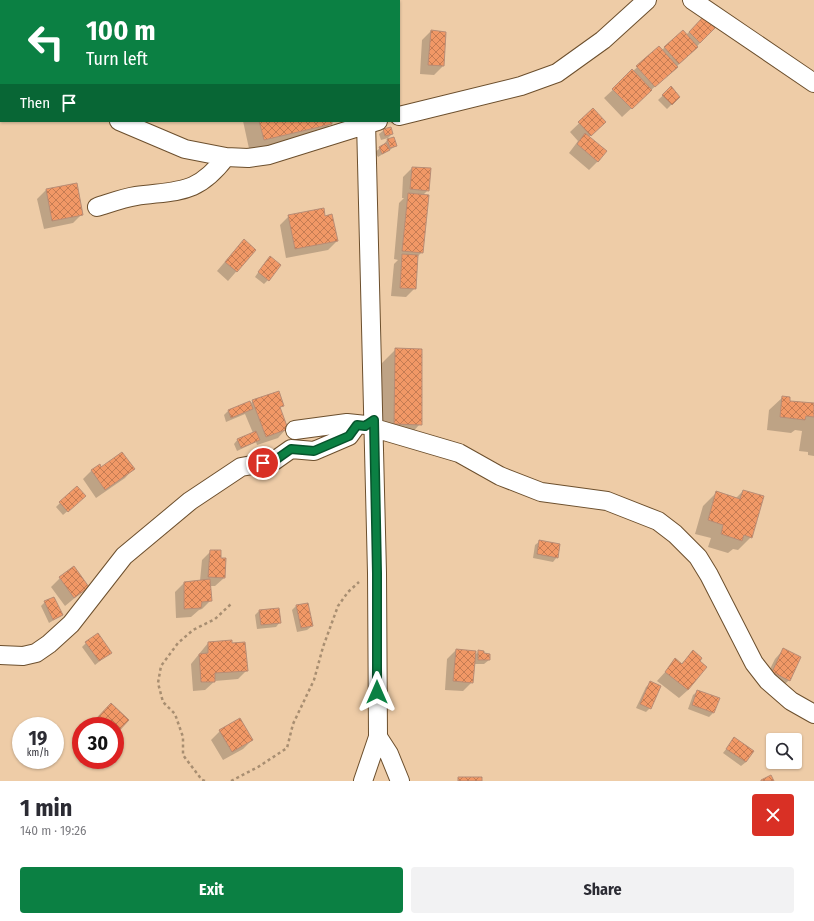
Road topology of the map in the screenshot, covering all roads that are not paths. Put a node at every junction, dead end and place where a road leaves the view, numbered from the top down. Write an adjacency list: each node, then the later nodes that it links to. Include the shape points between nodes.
1 (647, 0): 4 (street, via 603,40 557,73 521,86)
2 (692, 0): 3 (street)
3 (814, 82)
4 (400, 116)
5 (121, 122): 7 (street, via 185,149)
6 (371, 122): 7 (street, via 269,154 248,158); 9 (street)
7 (226, 157): 8 (street, via 210,176 189,188 160,195 136,196)
8 (97, 207)
9 (368, 425): 10 (street, via 347,423); 11 (street, via 314,451 291,449 274,461 236,470 190,501 124,556 70,624 49,644 36,653); 12 (street, via 459,453 519,485 541,492 607,501 658,521 676,534 698,557 754,663 768,681 791,701); 13 (street, via 377,573)
10 (295, 430)
11 (0, 656)
12 (814, 714)
13 (378, 737): 14 (street); 15 (street, via 389,754)
14 (363, 781)
15 (400, 781)

